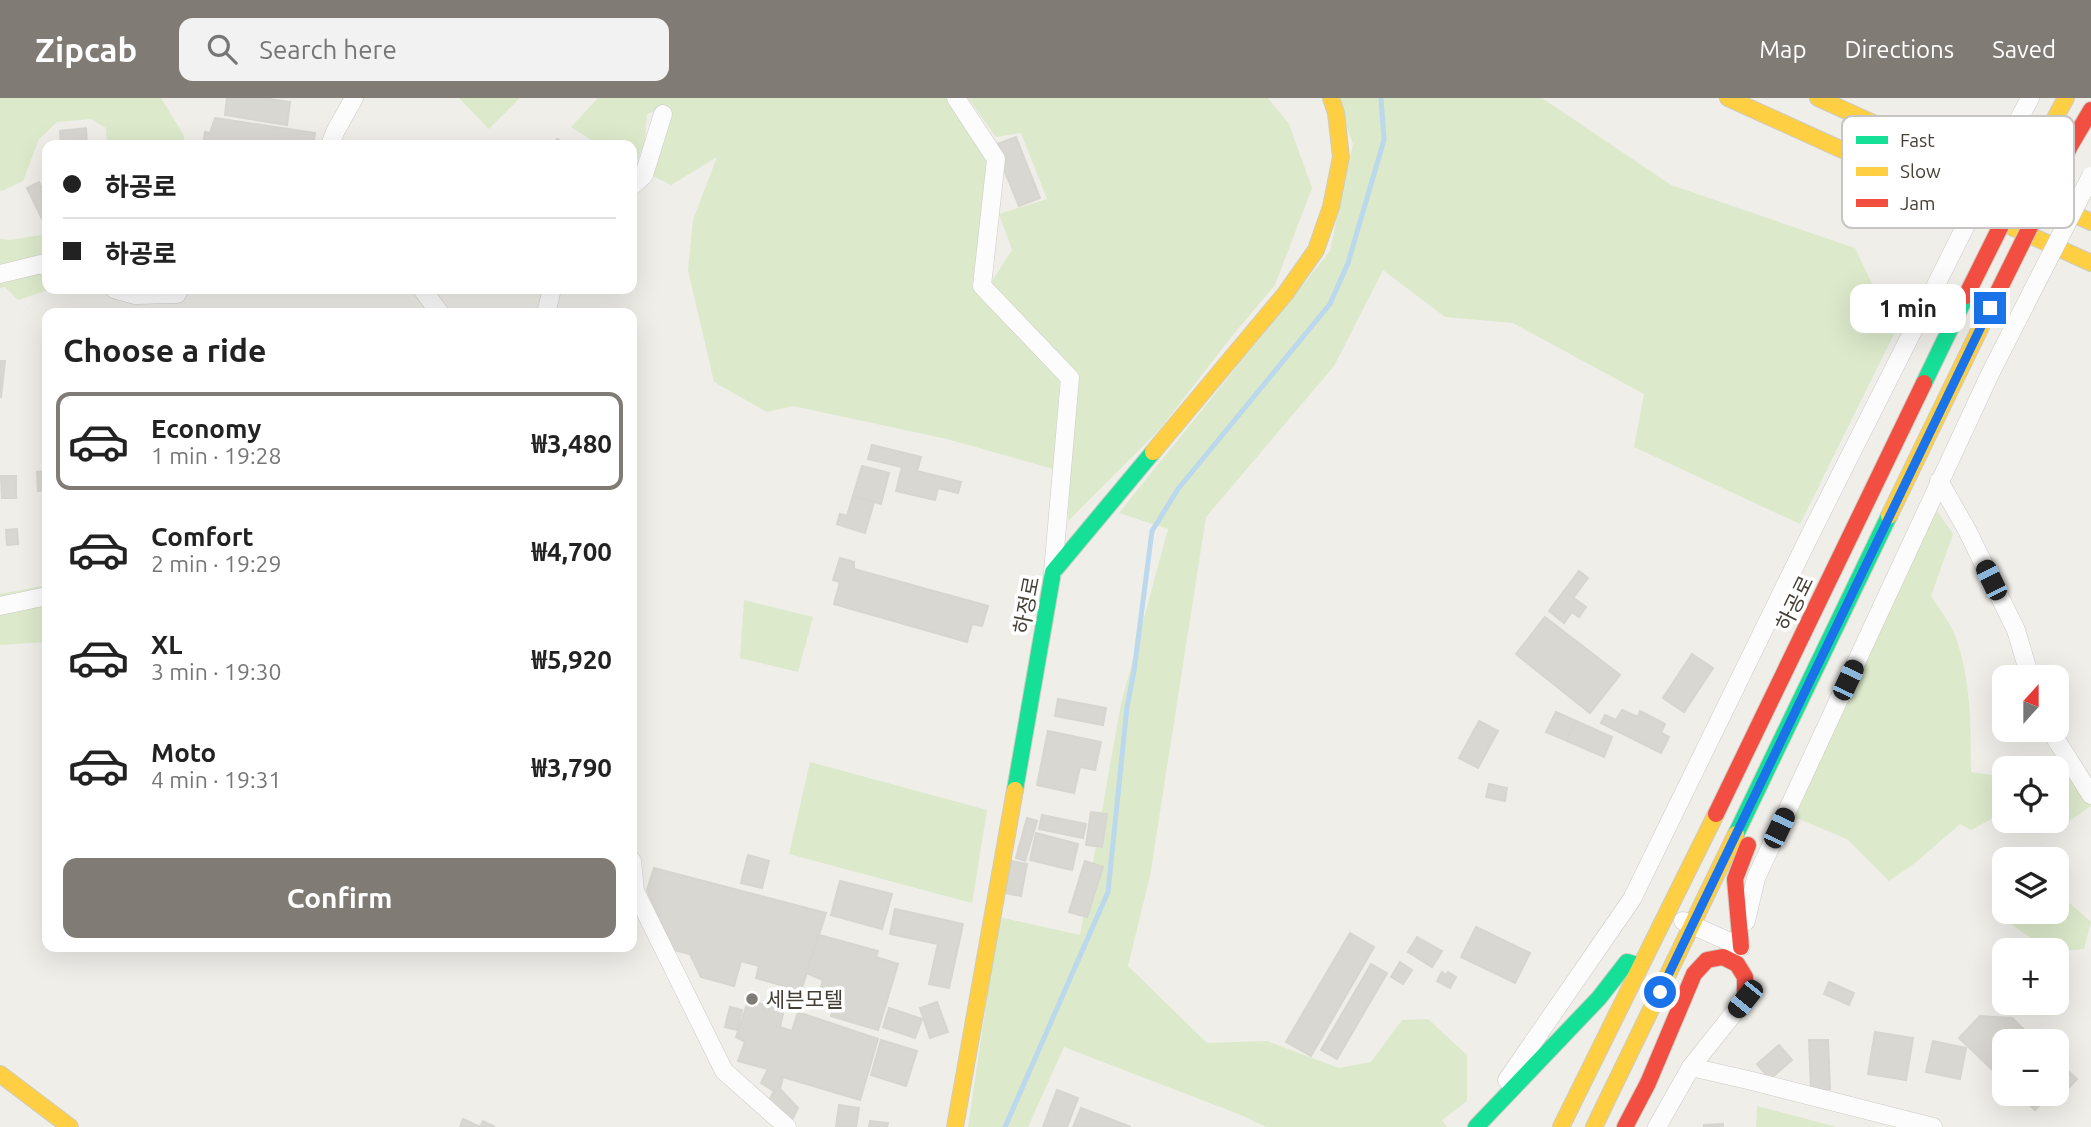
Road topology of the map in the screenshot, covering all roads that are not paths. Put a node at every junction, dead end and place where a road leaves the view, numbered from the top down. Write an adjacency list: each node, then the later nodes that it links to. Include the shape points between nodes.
1 (354, 98): 14 (street)
2 (956, 98): 32 (street, via 996,159 982,286 1070,378)
3 (1331, 98): 32 (main road, 하정로, via 1341,157 1316,250 1285,294)
4 (1728, 98): 15 (main road)
5 (1818, 98): 10 (main road)
6 (2030, 98): 11 (street, bridge)
7 (2066, 98): 12 (main road, 하공로, bridge)
8 (2091, 110): 13 (main road, bridge)
9 (663, 114): 17 (street)
10 (1858, 116)
11 (2021, 116)
12 (2056, 116)
13 (2074, 139)
14 (332, 140)
15 (1842, 150)
16 (2091, 176): 18 (street, bridge)
17 (637, 181)
18 (2074, 209)
19 (2074, 214): 20 (main road)
20 (2091, 222)
21 (1964, 228): 50 (street, bridge, via 1632,899)
22 (2000, 228): 40 (main road, 하공로, bridge)
23 (2014, 228): 26 (main road)
24 (2030, 228): 36 (main road, bridge)
25 (2064, 228): 31 (street, bridge)
26 (2091, 263)
27 (42, 264): 28 (street)
28 (0, 274)
29 (132, 294): 30 (street)
30 (177, 294)
31 (1939, 481): 35 (street, via 2016,631); 42 (street, via 1756,878)
32 (1053, 572): 49 (main road, 하정로)
33 (42, 597): 34 (street)
34 (0, 606)
35 (2026, 665)
36 (1803, 696): 41 (main road); 42 (main road, via 1735,879)
37 (2058, 742): 38 (street)
38 (2091, 794)
39 (637, 895): 48 (street, via 723,1071)
40 (1667, 915): 41 (street); 43 (main road, 하공로)
41 (1692, 924): 42 (street); 52 (main road)
42 (1741, 947): 44 (street, via 1752,972)
43 (1640, 967): 50 (main road, via 1627,962 1599,998); 51 (main road, 하공로)
44 (1745, 999): 45 (street); 53 (main road, via 1745,977 1737,964 1723,957 1707,960 1694,974)
45 (1691, 1067): 54 (street); 55 (street)
46 (0, 1074): 47 (main road)
47 (70, 1127)
48 (787, 1127)
49 (955, 1127)
50 (1476, 1127)
51 (1561, 1127)
52 (1594, 1127)
53 (1625, 1127)
54 (1657, 1127)
55 (1933, 1127)

